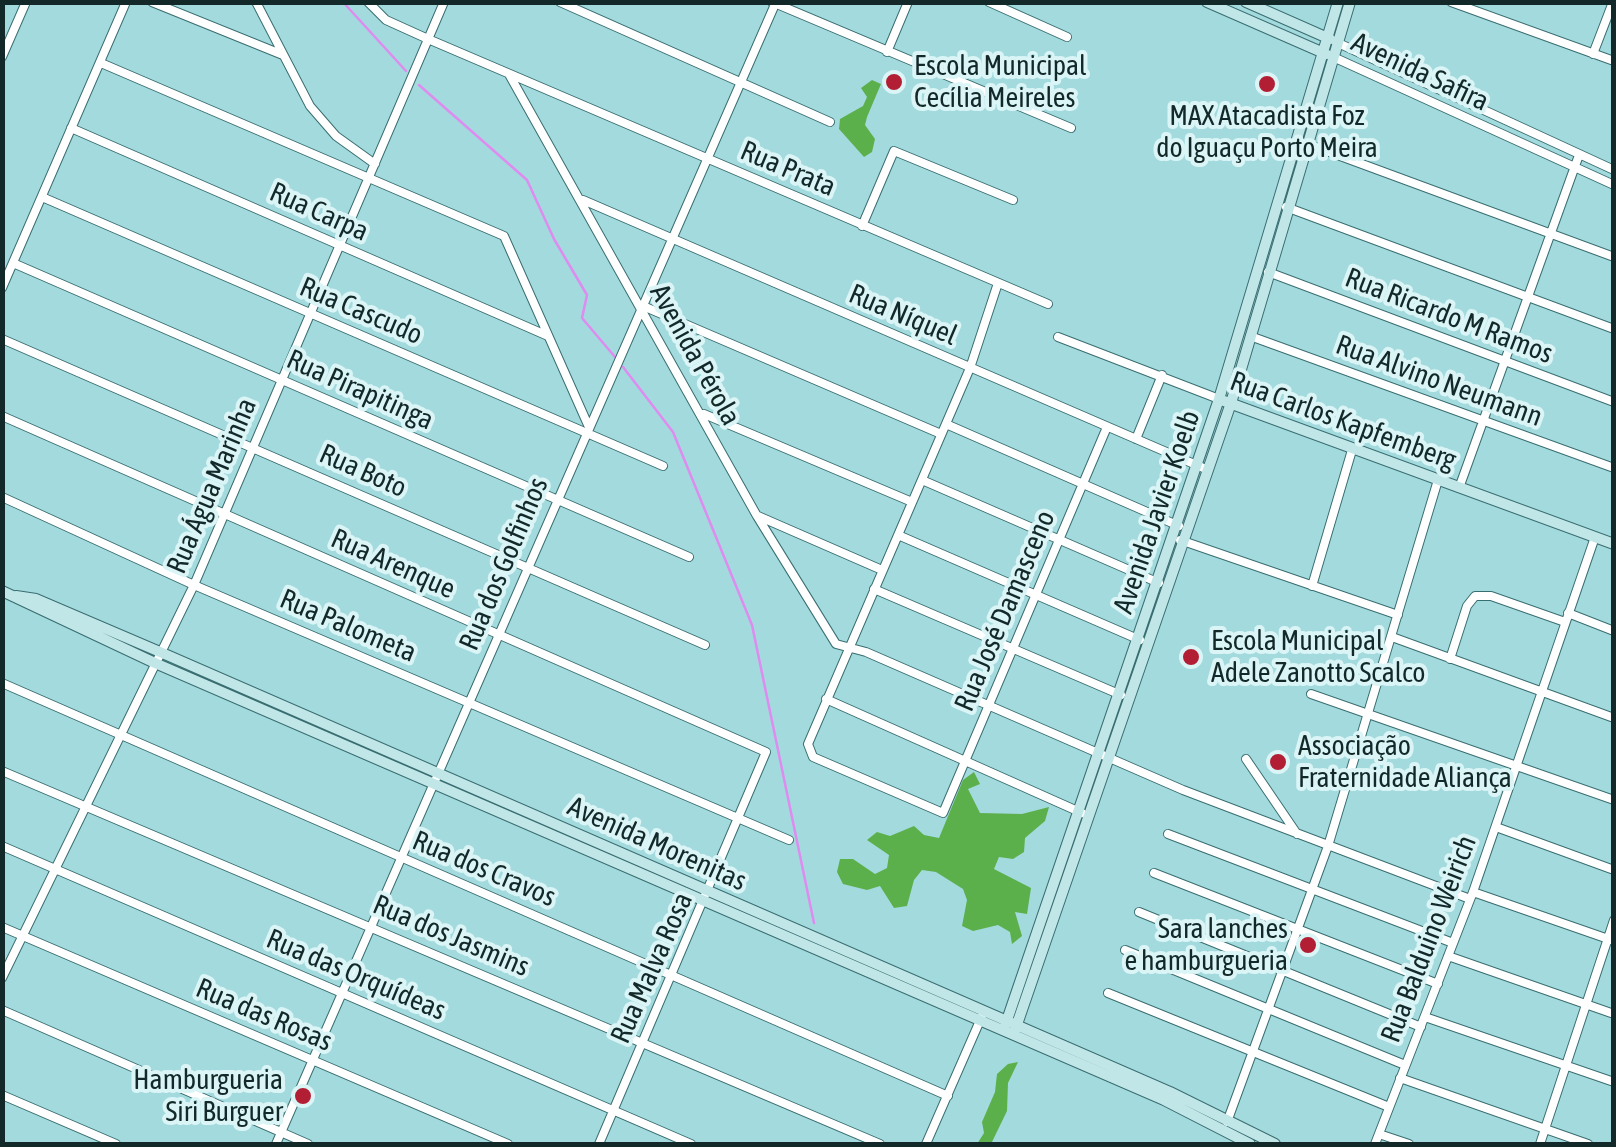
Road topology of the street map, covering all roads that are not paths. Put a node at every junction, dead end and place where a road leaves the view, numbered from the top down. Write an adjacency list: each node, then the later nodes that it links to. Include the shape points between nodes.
1 (26, 2): 24 (street)
2 (126, 2): 26 (street)
3 (152, 2): 23 (street)
4 (256, 2): 23 (street)
5 (368, 2): 18 (street, Rua Prata, via 386,20)
6 (444, 2): 18 (street, Rua Água Marinha)
7 (560, 2): 28 (street)
8 (908, 2): 20 (street)
9 (988, 2): 17 (street)
10 (1208, 2): 21 (street, Avenida Safira)
11 (1246, 2): 19 (street, Avenida Safira)
12 (1338, 2): 19 (street, Avenida Javier Koelb)
13 (1350, 2): 19 (street, Avenida Javier Koelb)
14 (1451, 2): 22 (street)
15 (1613, 2): 22 (street)
16 (774, 3): 20 (street); 28 (street, Rua dos Golfinhos)
17 (1067, 37)
18 (428, 39): 27 (street, Rua Prata); 35 (street, Rua Água Marinha)
19 (1331, 40): 21 (street, Avenida Javier Koelb); 33 (street, Avenida Safira)
20 (887, 52): 31 (street)
21 (1326, 54): 32 (street, Avenida Javier Koelb); 36 (street, Avenida Safira); 66 (street, Avenida Javier Koelb)
22 (1594, 54): 25 (street)
23 (283, 55): 35 (street, via 310,106)
24 (2, 57)
25 (1614, 62)
26 (101, 63): 30 (street); 38 (street)
27 (510, 76): 34 (street, Rua Prata); 41 (street, Avenida Pérola)
28 (740, 82): 29 (street); 34 (street, Rua dos Golfinhos)
29 (830, 122)
30 (71, 128): 40 (street); 47 (street, Rua Carpa)
31 (1071, 128)
32 (1305, 143): 43 (street, Avenida Javier Koelb); 45 (street)
33 (1579, 154): 36 (street); 37 (street, Avenida Safira)
34 (708, 160): 44 (street, Rua Prata); 46 (street, Rua dos Golfinhos)
35 (374, 164): 38 (street, Rua Água Marinha)
36 (1575, 168): 39 (street, Avenida Safira); 45 (street)
37 (1614, 170)
38 (369, 178): 47 (street, Rua Água Marinha); 58 (street, via 504,236)
39 (1614, 185)
40 (42, 197): 49 (street); 56 (street, Rua Cascudo)
41 (582, 199): 46 (street, Rua Níquel); 55 (street, Avenida Pérola)
42 (1013, 200): 44 (street, via 894,150)
43 (1286, 207): 50 (street, Avenida Javier Koelb); 53 (street)
44 (862, 226): 51 (street, Rua Prata)
45 (1552, 234): 48 (street); 53 (street)
46 (673, 240): 55 (street, Rua dos Golfinhos); 63 (street, Rua Níquel)
47 (340, 246): 56 (street, Rua Água Marinha); 58 (street, Rua Carpa)
48 (1614, 257)
49 (13, 263): 52 (street); 65 (street, Rua Pirapitinga)
50 (1268, 272): 59 (street, Avenida Javier Koelb); 62 (street, Rua Ricardo M Ramos)
51 (998, 283): 54 (street, Rua Prata); 63 (street)
52 (2, 288)
53 (1528, 299): 57 (street); 62 (street)
54 (1048, 304)
55 (643, 306): 68 (street, Avenida Pérola); 73 (street, Rua dos Golfinhos); 74 (street)
56 (312, 315): 65 (street, Rua Água Marinha); 73 (street, Rua Cascudo)
57 (1614, 329)
58 (550, 336): 73 (street)
59 (1250, 336): 66 (street, Avenida Javier Koelb); 70 (street, Rua Alvino Neumann)
60 (1058, 337): 64 (street, Rua Carlos Kapfemberg)
61 (2, 338): 76 (street, Rua Boto)
62 (1505, 362): 67 (street, Rua Ricardo M Ramos); 70 (street)
63 (970, 368): 71 (street); 72 (street, Rua Níquel)
64 (1162, 375): 66 (street, Rua Carlos Kapfemberg); 75 (street)
65 (282, 380): 76 (street, Rua Água Marinha); 86 (street, Rua Pirapitinga)
66 (1225, 401): 77 (street, Rua Carlos Kapfemberg); 79 (street, Avenida Javier Koelb)
67 (1614, 402)
68 (702, 413): 87 (street); 89 (street, Avenida Pérola)
69 (2, 416): 88 (street, Rua Arenque)
70 (1483, 422): 80 (street, Rua Alvino Neumann); 84 (street)
71 (946, 424): 74 (street); 83 (street)
72 (1108, 427): 75 (street, Rua Níquel); 83 (street, Rua José Damasceno)
73 (586, 429): 78 (street, Rua Cascudo); 86 (street, Rua dos Golfinhos)
74 (941, 434): 81 (street)
75 (1136, 439): 79 (street, Rua Níquel)
76 (254, 448): 88 (street, Rua Água Marinha); 96 (street, Rua Boto)
77 (1352, 450): 82 (street, Rua Carlos Kapfemberg); 100 (street)
78 (663, 466)
79 (1202, 468): 90 (street, Avenida Javier Koelb)
80 (1614, 468)
81 (922, 480): 87 (street); 93 (street)
82 (1438, 480): 84 (street, Rua Carlos Kapfemberg); 105 (street)
83 (1083, 484): 90 (street); 93 (street, Rua José Damasceno)
84 (1459, 488): 92 (street, Rua Carlos Kapfemberg)
85 (2, 497): 99 (street, Rua Palometa)
86 (557, 500): 95 (street, Rua Pirapitinga); 96 (street, Rua dos Golfinhos)
87 (912, 502): 91 (street)
88 (225, 514): 99 (street, Rua Água Marinha); 108 (street, Rua Arenque)
89 (757, 516): 97 (street); 112 (street, Avenida Pérola, via 836,644)
90 (1180, 533): 98 (street, Avenida Javier Koelb); 100 (street)
91 (898, 535): 97 (street); 103 (street)
92 (1595, 537): 94 (street, Rua Carlos Kapfemberg); 106 (street, Rua Balduino Weirich)
93 (1060, 538): 98 (street); 103 (street, Rua José Damasceno)
94 (1614, 544)
95 (690, 556)
96 (528, 569): 108 (street, Rua dos Golfinhos); 111 (street, Rua Boto)
97 (882, 570): 101 (street)
98 (1162, 584): 110 (street, Avenida Javier Koelb)
99 (194, 585): 114 (street, Rua Água Marinha); 122 (street, Rua Palometa)
100 (1312, 586): 105 (street)
101 (874, 589): 112 (street); 113 (street)
102 (2, 590): 104 (street, Avenida Morenitas)
103 (1036, 595): 110 (street); 113 (street, Rua José Damasceno)
104 (16, 596): 114 (street, Avenida Morenitas, via 36,598); 116 (street, Avenida Morenitas)
105 (1398, 615): 109 (street)
106 (1567, 617): 107 (street); 115 (street, via 1475,596); 118 (street, Rua Balduino Weirich)
107 (1614, 630)
108 (499, 636): 122 (street, Rua dos Golfinhos); 127 (street, Rua Arenque)
109 (1392, 637): 115 (street); 124 (street)
110 (1143, 642): 120 (street, Avenida Javier Koelb)
111 (705, 645)
112 (848, 650): 121 (street); 123 (street)
113 (1012, 650): 120 (street); 123 (street, Rua José Damasceno)
114 (160, 652): 116 (street, Rua Água Marinha); 134 (street, Avenida Morenitas)
115 (1450, 659): 118 (street)
116 (155, 664): 126 (street, Rua Água Marinha); 134 (street, Avenida Morenitas)
117 (2, 683): 126 (street, Rua dos Cravos)
118 (1540, 691): 125 (street); 132 (street, Rua Balduino Weirich)
119 (1311, 694): 124 (street)
120 (1124, 696): 128 (street, Avenida Javier Koelb); 129 (street, Avenida Javier Koelb)
121 (826, 699): 131 (street); 131 (street, Rua José Damasceno, via 808,744 813,757 943,813)
122 (469, 702): 134 (street, Rua dos Golfinhos); 139 (street, Rua Palometa)
123 (989, 705): 128 (street); 131 (street, Rua José Damasceno)
124 (1369, 714): 132 (street); 145 (street)
125 (1614, 718)
126 (120, 736): 136 (street, Rua Água Marinha); 146 (street, Rua dos Cravos)
127 (766, 752): 139 (street, Rua Malva Rosa)
128 (1097, 753): 129 (street); 137 (street, Avenida Javier Koelb)
129 (1110, 759): 138 (street, Avenida Javier Koelb); 142 (street)
130 (1246, 759): 142 (street)
131 (965, 762): 137 (street)
132 (1516, 765): 135 (street); 140 (street, Rua Balduino Weirich)
133 (2, 771): 136 (street, Rua dos Jasmins)
134 (436, 779): 146 (street, Rua dos Golfinhos); 152 (street, Avenida Morenitas)
135 (1614, 800)
136 (86, 802): 147 (street, Rua Água Marinha); 156 (street, Rua dos Jasmins)
137 (1078, 811): 138 (street); 175 (street, Avenida Javier Koelb)
138 (1090, 816): 175 (street, Avenida Javier Koelb)
139 (738, 819): 143 (street, Rua Palometa); 152 (street, Rua Malva Rosa)
140 (1496, 827): 148 (street); 151 (street, Rua Balduino Weirich)
141 (1168, 834): 150 (street)
142 (1298, 835): 145 (street)
143 (788, 840)
144 (2, 846): 147 (street, Rua das Orquídeas)
145 (1328, 846): 150 (street); 151 (street)
146 (399, 858): 156 (street, Rua dos Golfinhos); 164 (street, Rua dos Cravos)
147 (53, 868): 158 (street, Rua Água Marinha); 168 (street, Rua das Orquídeas)
148 (1614, 870)
149 (1154, 872): 157 (street)
150 (1314, 888): 157 (street); 160 (street)
151 (1471, 896): 159 (street); 160 (street, Rua Balduino Weirich)
152 (708, 897): 164 (street, Rua Malva Rosa); 173 (street, Avenida Morenitas)
153 (1139, 912): 163 (street)
154 (1614, 920): 159 (street)
155 (2, 926): 158 (street, Rua das Rosas)
156 (372, 927): 168 (street, Rua dos Golfinhos); 176 (street, Rua dos Jasmins)
157 (1299, 929): 163 (street); 166 (street)
158 (24, 936): 165 (street, Rua Água Marinha); 178 (street, Rua das Rosas)
159 (1610, 940): 169 (street)
160 (1453, 943): 162 (street, Rua Balduino Weirich)
161 (1125, 950): 171 (street)
162 (1448, 956): 166 (street, Rua Balduino Weirich); 169 (street)
163 (1284, 969): 171 (street); 174 (street)
164 (673, 976): 176 (street, Rua Malva Rosa); 184 (street, Rua dos Cravos)
165 (2, 978)
166 (1438, 984): 174 (street, Rua Balduino Weirich)
167 (1108, 993): 177 (street)
168 (342, 994): 178 (street, Rua dos Golfinhos); 186 (street, Rua das Orquídeas)
169 (1583, 1004): 172 (street); 180 (street)
170 (2, 1010): 189 (street)
171 (1268, 1010): 177 (street); 179 (street)
172 (1614, 1014)
173 (982, 1017): 175 (street, Avenida Morenitas); 184 (street)
174 (1423, 1022): 179 (street, Rua Balduino Weirich); 180 (street)
175 (1010, 1028): 187 (street, Avenida Morenitas)
176 (644, 1043): 186 (street, Rua Malva Rosa); 197 (street, Rua dos Jasmins)
177 (1253, 1052): 185 (street); 187 (street)
178 (312, 1060): 189 (street, Rua dos Golfinhos); 194 (street, Rua das Rosas)
179 (1405, 1065): 181 (street, Rua Balduino Weirich)
180 (1564, 1065): 182 (street); 188 (street)
181 (1400, 1078): 185 (street, Rua Balduino Weirich); 188 (street)
182 (1614, 1082)
183 (2, 1095): 191 (street)
184 (948, 1096): 198 (street)
185 (1389, 1107): 190 (street, Rua Balduino Weirich)
186 (614, 1111): 195 (street, Rua Malva Rosa); 196 (street, Rua das Orquídeas)
187 (1225, 1126): 199 (street, Avenida Morenitas); 200 (street, Avenida Morenitas)
188 (1544, 1130): 203 (street); 204 (street)
189 (281, 1133): 192 (street, Rua dos Golfinhos); 193 (street)
190 (1379, 1134): 201 (street, Rua Balduino Weirich); 202 (street)
191 (116, 1144)
192 (276, 1144)
193 (308, 1144)
194 (508, 1144)
195 (599, 1144)
196 (691, 1144)
197 (880, 1144)
198 (926, 1144)
199 (1250, 1144)
200 (1275, 1144)
201 (1375, 1144)
202 (1409, 1144)
203 (1540, 1144)
204 (1588, 1144)

